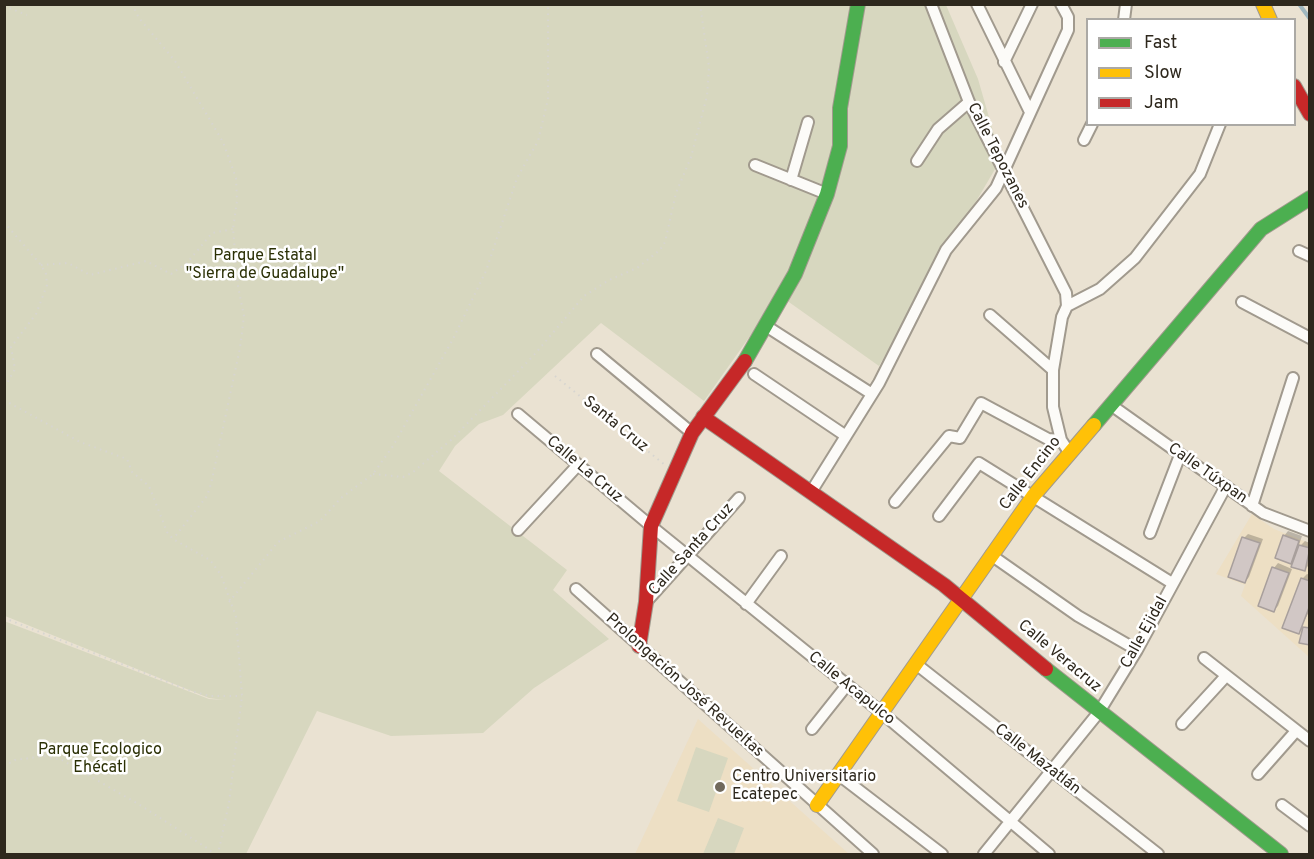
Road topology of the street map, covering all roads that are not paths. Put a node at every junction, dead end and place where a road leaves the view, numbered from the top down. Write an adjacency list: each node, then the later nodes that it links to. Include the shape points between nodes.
1 (858, 4): 21 (street, via 840,108 840,146)
2 (931, 4): 10 (street, Calle Tepozanes)
3 (977, 4): 8 (street)
4 (1032, 4): 8 (street)
5 (1061, 4): 11 (street, via 1068,17 1068,30)
6 (1263, 4): 7 (street)
7 (1269, 18)
8 (1004, 62): 11 (street)
9 (1296, 90): 12 (street)
10 (969, 102): 17 (street, via 938,129); 19 (street, Calle Tepozanes)
11 (1030, 112): 19 (street)
12 (1310, 114)
13 (808, 122): 20 (street)
14 (1091, 126): 16 (street)
15 (1219, 126): 24 (street, via 1200,174 1135,258 1100,289)
16 (1084, 140)
17 (917, 161)
18 (755, 165): 20 (street)
19 (1004, 168): 24 (street, Calle Tepozanes, via 1066,293); 32 (street, via 996,189 946,250)
20 (791, 180): 21 (street)
21 (827, 194): 26 (street, via 795,274)
22 (1310, 198): 33 (street, Calle Encino, via 1261,229)
23 (1242, 302): 27 (street)
24 (1067, 306): 29 (street)
25 (990, 315): 29 (street)
26 (766, 326): 32 (street); 35 (street)
27 (1310, 338)
28 (597, 354): 36 (street)
29 (1053, 370): 38 (street, via 1053,407)
30 (754, 374): 37 (street)
31 (1293, 378): 46 (street)
32 (872, 394): 37 (street)
33 (1111, 405): 38 (street, Calle Encino); 39 (street, Calle Túxpan)
34 (518, 414): 40 (street, Calle La Cruz)
35 (703, 417): 36 (street); 42 (street, Calle Veracruz)
36 (692, 433): 48 (street)
37 (846, 436): 42 (street)
38 (1065, 446): 43 (street, Calle Encino); 45 (street, via 981,403 960,438 949,436)
39 (1180, 454): 41 (street, Calle Túxpan); 51 (street)
40 (578, 465): 48 (street, Calle La Cruz); 49 (street)
41 (1226, 486): 46 (street, Calle Túxpan); 55 (street, Calle Ejidal)
42 (811, 492): 57 (street, Calle Veracruz)
43 (1034, 495): 47 (street, via 979,463); 54 (street, Calle Encino); 55 (street)
44 (739, 498): 52 (street, Calle Santa Cruz)
45 (895, 502)
46 (1252, 506): 50 (street, Calle Túxpan)
47 (939, 516)
48 (651, 526): 52 (street, Calle Acapulco); 58 (street)
49 (518, 530)
50 (1310, 531)
51 (1150, 533)
52 (687, 555): 58 (street, Calle Santa Cruz); 59 (street, Calle Acapulco)
53 (781, 555): 59 (street)
54 (991, 555): 57 (street, Calle Encino); 61 (street, via 1078,616)
55 (1172, 583): 61 (street, Calle Ejidal)
56 (576, 589): 60 (street, Prolongación José Revueltas)
57 (962, 599): 63 (street, Calle Encino); 66 (street, Calle Veracruz)
58 (646, 602): 60 (street)
59 (746, 604): 65 (street, Calle Acapulco)
60 (639, 646): 75 (street, Prolongación José Revueltas)
61 (1137, 650): 66 (street, Calle Ejidal)
62 (1204, 658): 64 (street)
63 (916, 664): 67 (street, Calle Encino); 72 (street, Calle Mazatlán)
64 (1226, 676): 68 (street); 70 (street)
65 (847, 685): 67 (street, Calle Acapulco); 69 (street)
66 (1099, 712): 72 (street, Calle Ejidal); 84 (street, Calle Veracruz)
67 (882, 713): 74 (street, Calle Encino); 77 (street, Calle Acapulco)
68 (1182, 724)
69 (812, 729)
70 (1296, 730): 71 (street); 73 (street)
71 (1310, 741)
72 (1051, 772): 77 (street, Calle Ejidal); 83 (street, Calle Mazatlán)
73 (1258, 774)
74 (838, 775): 75 (street, Calle Encino); 80 (street)
75 (817, 805): 79 (street, Prolongación José Revueltas)
76 (1282, 805): 78 (street)
77 (1009, 823): 81 (street, Calle Ejidal); 82 (street, Calle Acapulco)
78 (1310, 826)
79 (873, 855)
80 (942, 855)
81 (984, 855)
82 (1048, 855)
83 (1158, 855)
84 (1281, 855)

